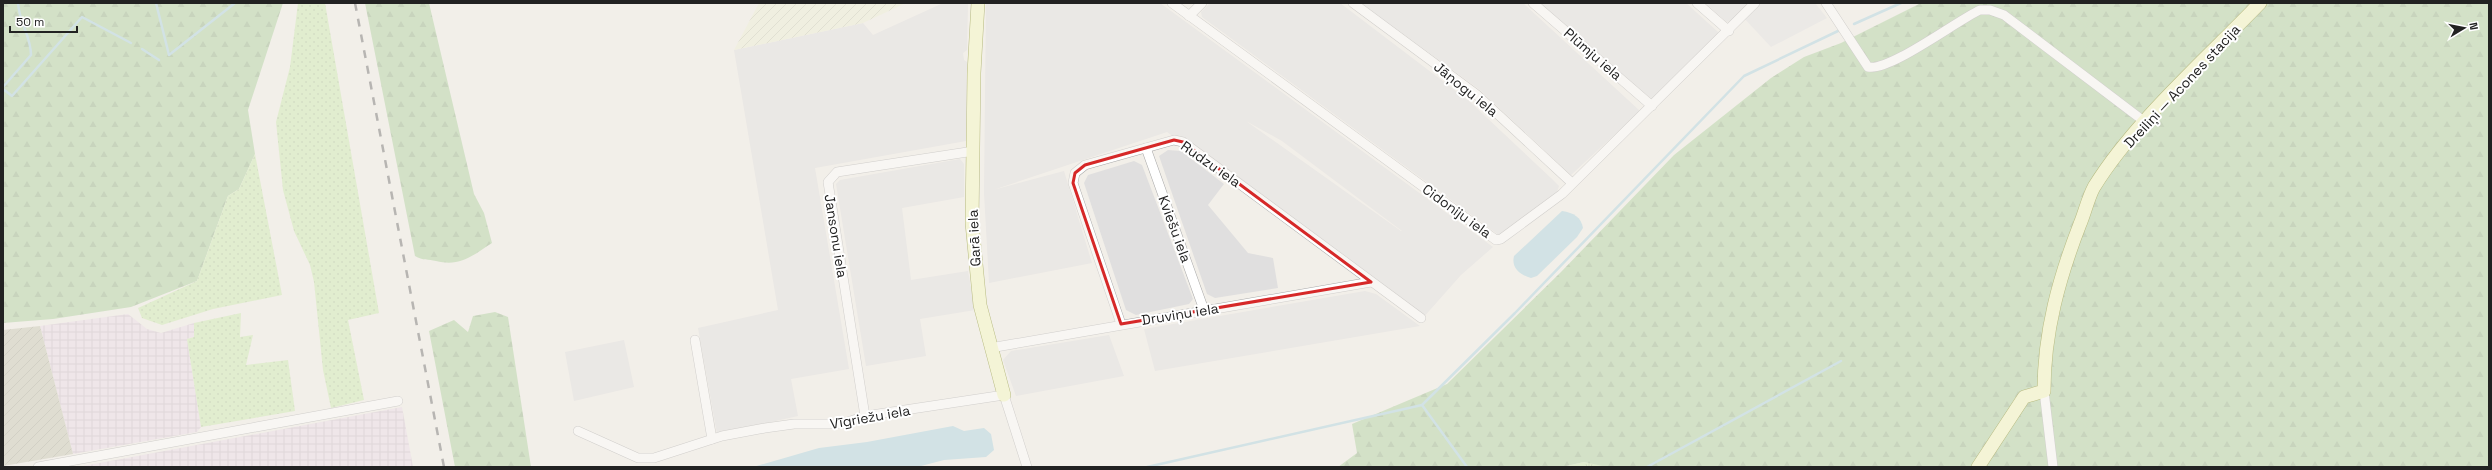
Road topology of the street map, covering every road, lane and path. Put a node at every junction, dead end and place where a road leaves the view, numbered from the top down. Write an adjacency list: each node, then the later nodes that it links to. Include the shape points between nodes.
1 (978, 3): 15 (street, Garā iela)
2 (1172, 3): 10 (street, Cidoniju iela)
3 (1202, 3): 10 (street)
4 (1353, 3): 16 (street, Jāņogu iela, via 1476,94)
5 (1533, 3): 12 (street, Plūmju iela)
6 (1697, 3): 11 (street)
7 (1755, 3): 11 (street, Cidoniju iela)
8 (1826, 3): 13 (street, via 1868,67 1874,69 1901,58 1980,10 1990,10 2004,15)
9 (2260, 3): 13 (street, Dreiliņi — Acones stacija)
10 (1189, 16): 16 (street, Cidoniju iela, via 1496,240 1501,239 1562,194)
11 (1728, 32): 12 (street, Cidoniju iela)
12 (1652, 106): 16 (street, Cidoniju iela)
13 (2145, 122): 23 (street, Dreiliņi — Acones stacija, via 2094,188 2064,264 2050,323 2044,365)
14 (1146, 148): 17 (street, Rudzu iela, via 1174,140 1183,142); 18 (street, Kviešu iela); 20 (street, Rudzu iela, via 1085,165 1074,173 1073,183)
15 (974, 151): 22 (street, Garā iela, via 974,258 980,305); 26 (street, Jansonu iela, via 838,172 828,182)
16 (1572, 183)
17 (1371, 282): 18 (street, Druviņu iela); 19 (street, Rudzu iela)
18 (1204, 310): 20 (street, Druviņu iela)
19 (1421, 318)
20 (1121, 324): 22 (street, Druviņu iela)
21 (695, 340): 28 (street)
22 (990, 348): 24 (street, Garā iela)
23 (2044, 391): 31 (street, via 2024,397); 32 (street)
24 (1004, 395): 26 (street, Vīgriežu iela); 30 (street, Garā iela)
25 (398, 401): 29 (street)
26 (865, 416): 28 (street, Vīgriežu iela, via 842,424 794,424)
27 (578, 431): 28 (street, Vīgriežu iela, via 638,458 654,458)
28 (712, 439)
29 (38, 467)
30 (1026, 467)
31 (1978, 467)
32 (2052, 467)

